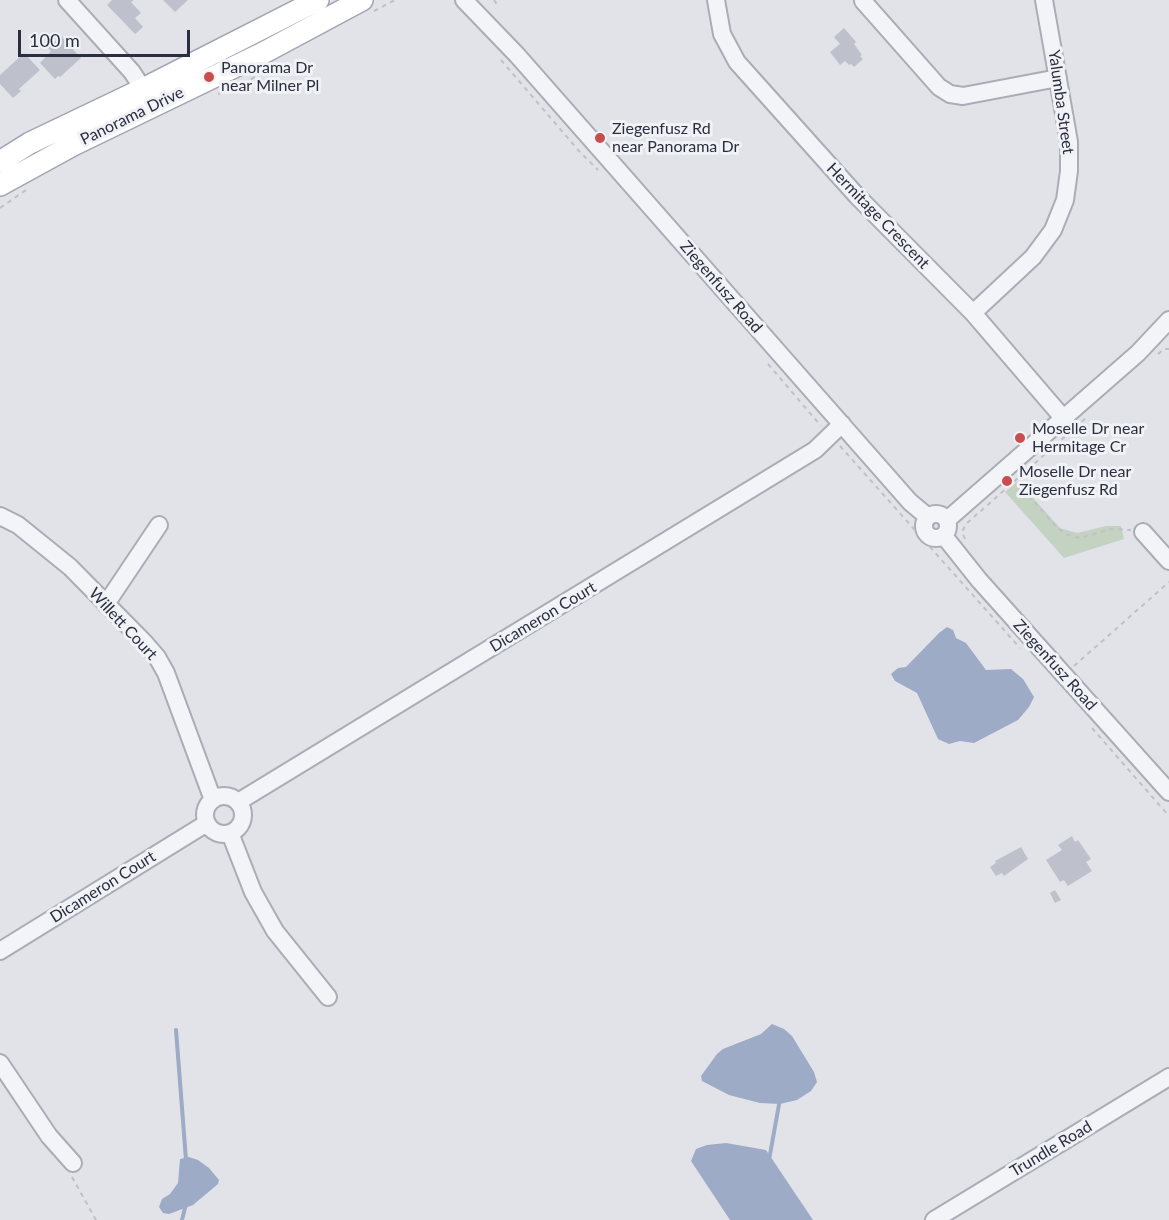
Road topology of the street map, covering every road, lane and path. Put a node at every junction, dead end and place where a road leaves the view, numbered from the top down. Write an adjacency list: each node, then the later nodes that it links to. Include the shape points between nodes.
1 (67, 0): 13 (street)
2 (318, 0): 13 (main road, Panorama Drive)
3 (362, 0): 15 (main road, Panorama Drive, via 73,145)
4 (464, 0): 11 (street, Ziegenfusz Road)
5 (478, 0): 11 (street, Ziegenfusz Road)
6 (494, 0): 10 (path)
7 (716, 0): 16 (street, Hermitage Crescent, via 722,34 737,62 857,196)
8 (1044, 0): 12 (street, Yalumba Street)
9 (863, 1): 12 (street, via 939,87 950,94 963,96)
10 (499, 7)
11 (517, 55): 22 (street, Ziegenfusz Road)
12 (1058, 78): 16 (street, Yalumba Street, via 1069,142 1065,200 1053,230 1033,257)
13 (143, 89): 14 (main road, Panorama Drive, via 30,143)
14 (0, 162)
15 (0, 186)
16 (973, 313): 20 (street, Hermitage Crescent)
17 (1168, 324): 20 (street)
18 (1169, 348): 19 (path)
19 (1155, 356)
20 (1064, 419): 27 (street)
21 (1086, 419): 24 (path)
22 (842, 424): 27 (street, Ziegenfusz Road, via 910,502 928,517 944,517); 38 (street, Dicameron Court, via 815,450)
23 (840, 446): 33 (path)
24 (1016, 482): 28 (path, via 1068,535 1080,537 1111,529); 29 (path, via 966,524 962,532)
25 (0, 516): 32 (street, Willett Court, via 18,525 70,567)
26 (159, 525): 32 (street)
27 (946, 528): 36 (street, Ziegenfusz Road, via 979,580)
28 (1143, 532): 30 (street)
29 (967, 544)
30 (1169, 561)
31 (1169, 582): 34 (path, via 1074,666)
32 (106, 604): 37 (street, Willett Court, via 144,642 166,673)
33 (1020, 648)
34 (1080, 673)
35 (1091, 727): 39 (path)
36 (1169, 792)
37 (213, 800): 38 (street, via 226,796); 40 (street, via 207,808)
38 (238, 802): 41 (street, via 242,822)
39 (1169, 816)
40 (207, 823): 41 (street, via 219,834); 42 (street, Dicameron Court)
41 (231, 833): 43 (street, via 254,892 275,931)
42 (0, 951)
43 (328, 998)
44 (0, 1063): 46 (street, via 49,1136)
45 (1169, 1077): 48 (street, Trundle Road)
46 (73, 1163): 47 (path, via 72,1176)
47 (96, 1220)
48 (934, 1220)

